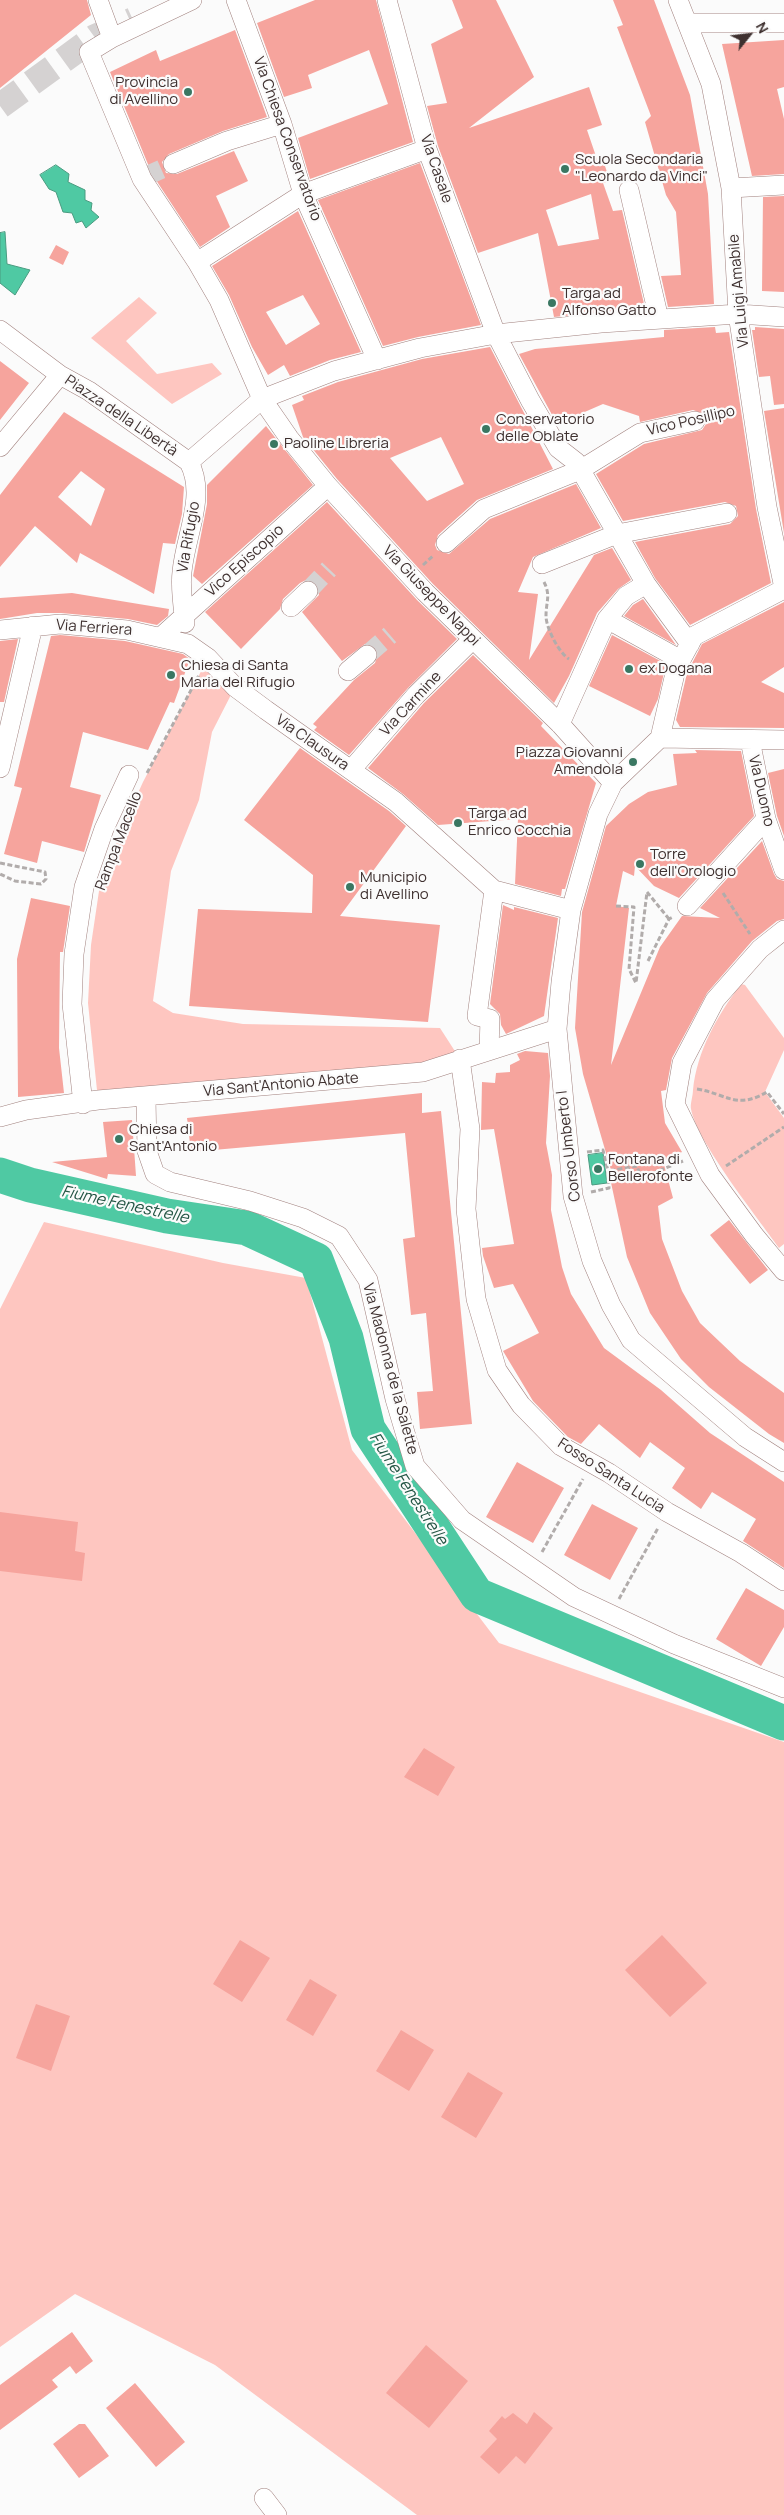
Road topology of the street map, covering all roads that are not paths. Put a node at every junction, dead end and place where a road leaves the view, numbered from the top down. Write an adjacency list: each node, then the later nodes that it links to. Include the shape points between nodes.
1 (98, 0): 8 (street)
2 (192, 0): 8 (street)
3 (236, 0): 9 (street, Via Chiesa Conservatorio)
4 (387, 0): 10 (street, Via Casale)
5 (678, 0): 6 (street, Via Luigi Amabile)
6 (688, 23): 7 (street); 13 (street, Via Luigi Amabile, via 711,84)
7 (784, 23)
8 (112, 38): 16 (street, Via Giuseppe Nappi, via 89,52 142,179)
9 (282, 124): 11 (street, via 227,141); 15 (street, Via Chiesa Conservatorio)
10 (427, 148): 15 (street); 21 (street, Via Casale)
11 (173, 164)
12 (784, 185): 13 (street)
13 (731, 188): 17 (street, Via Luigi Amabile)
14 (629, 190): 19 (street)
15 (304, 194): 16 (street); 22 (street, Via Chiesa Conservatorio)
16 (197, 262): 24 (street, Via Giuseppe Nappi, via 219,300)
17 (738, 314): 18 (street, Piazza della Libertà); 19 (street, Piazza della Libertà); 36 (street, Via Luigi Amabile, via 767,506)
18 (784, 317)
19 (659, 319): 21 (street, Piazza della Libertà)
20 (0, 330): 23 (street, Piazza della Libertà)
21 (496, 334): 22 (street, Piazza della Libertà, via 420,348); 28 (street, Via Casale, via 558,448 576,462)
22 (377, 360): 24 (street, Piazza della Libertà, via 334,371)
23 (60, 375): 26 (street); 27 (street, Piazza della Libertà, via 89,391)
24 (262, 399): 27 (street, Piazza della Libertà); 29 (street, Via Giuseppe Nappi)
25 (695, 421): 28 (street, Vico Posillipo, via 640,433)
26 (0, 447)
27 (188, 462): 35 (street, Via Rifugio, via 194,472 197,493)
28 (580, 470): 31 (street, Via Casale); 32 (street, Vico Posillipo, via 484,508)
29 (328, 486): 38 (street, Vico Episcopio); 45 (street, Via Giuseppe Nappi)
30 (727, 513): 31 (street)
31 (617, 534): 33 (street); 34 (street, Via Casale)
32 (446, 543)
33 (542, 564)
34 (646, 584): 41 (street, via 626,596); 47 (street, Via Casale)
35 (182, 588): 38 (street); 40 (street, Via Rifugio)
36 (784, 588): 47 (street, via 694,636)
37 (308, 591): 39 (street)
38 (207, 595): 40 (street, Vico Episcopio)
39 (291, 608)
40 (184, 615): 44 (street, Vico Episcopio); 46 (street, Via Rifugio)
41 (607, 619): 47 (street); 50 (street)
42 (32, 626): 43 (street, Via Ferriera); 44 (street, Via Ferriera, via 60,624); 54 (street)
43 (0, 630)
44 (162, 636): 46 (street, Via Ferriera)
45 (473, 639): 50 (street, Via Giuseppe Nappi); 55 (street, Via Carmine, via 416,695)
46 (188, 644): 55 (street, Via Clausura, via 208,658 235,686)
47 (686, 652): 51 (street, via 676,670)
48 (367, 655): 49 (street)
49 (348, 671)
50 (560, 724): 57 (street, Via Giuseppe Nappi)
51 (660, 738): 52 (street, Via Duomo); 57 (street)
52 (750, 740): 53 (street, Via Duomo); 58 (street, Via Duomo)
53 (784, 740)
54 (0, 768)
55 (351, 770): 60 (street, Via Clausura, via 446,837)
56 (136, 778): 68 (street, Rampa Macello, via 104,829 84,888 74,954 72,1004)
57 (613, 783): 62 (street, Corso Umberto I, via 598,814)
58 (766, 819): 59 (street, Via Duomo); 61 (street)
59 (784, 870)
60 (494, 890): 62 (street); 65 (street, via 477,1016 490,1019)
61 (687, 906)
62 (572, 910): 64 (street, Corso Umberto I)
63 (784, 930): 70 (street, via 760,949 715,1000 682,1063 675,1104 710,1175)
64 (557, 1029): 65 (street, Via Sant'Antonio Abate); 71 (street, Corso Umberto I, via 573,1196 592,1261 611,1305 631,1340 745,1437)
65 (489, 1050): 66 (street, Via Sant'Antonio Abate)
66 (460, 1059): 67 (street, Via Sant'Antonio Abate, via 423,1072); 72 (street, Fosso Santa Lucia, via 470,1129 466,1209 476,1299 497,1370 521,1405 561,1446)
67 (146, 1098): 68 (street, Via Sant'Antonio Abate, via 98,1100); 73 (street, Via Madonna de la Salette, via 147,1151 155,1174 170,1182 250,1201 303,1218 339,1236 368,1280 395,1399 415,1466 462,1520 574,1597 674,1644)
68 (83, 1104): 69 (street, Via Sant'Antonio Abate, via 26,1110)
69 (0, 1117)
70 (784, 1271)
71 (784, 1462)
72 (784, 1581)
73 (784, 1688)
74 (264, 2498): 75 (street)
75 (277, 2515)

